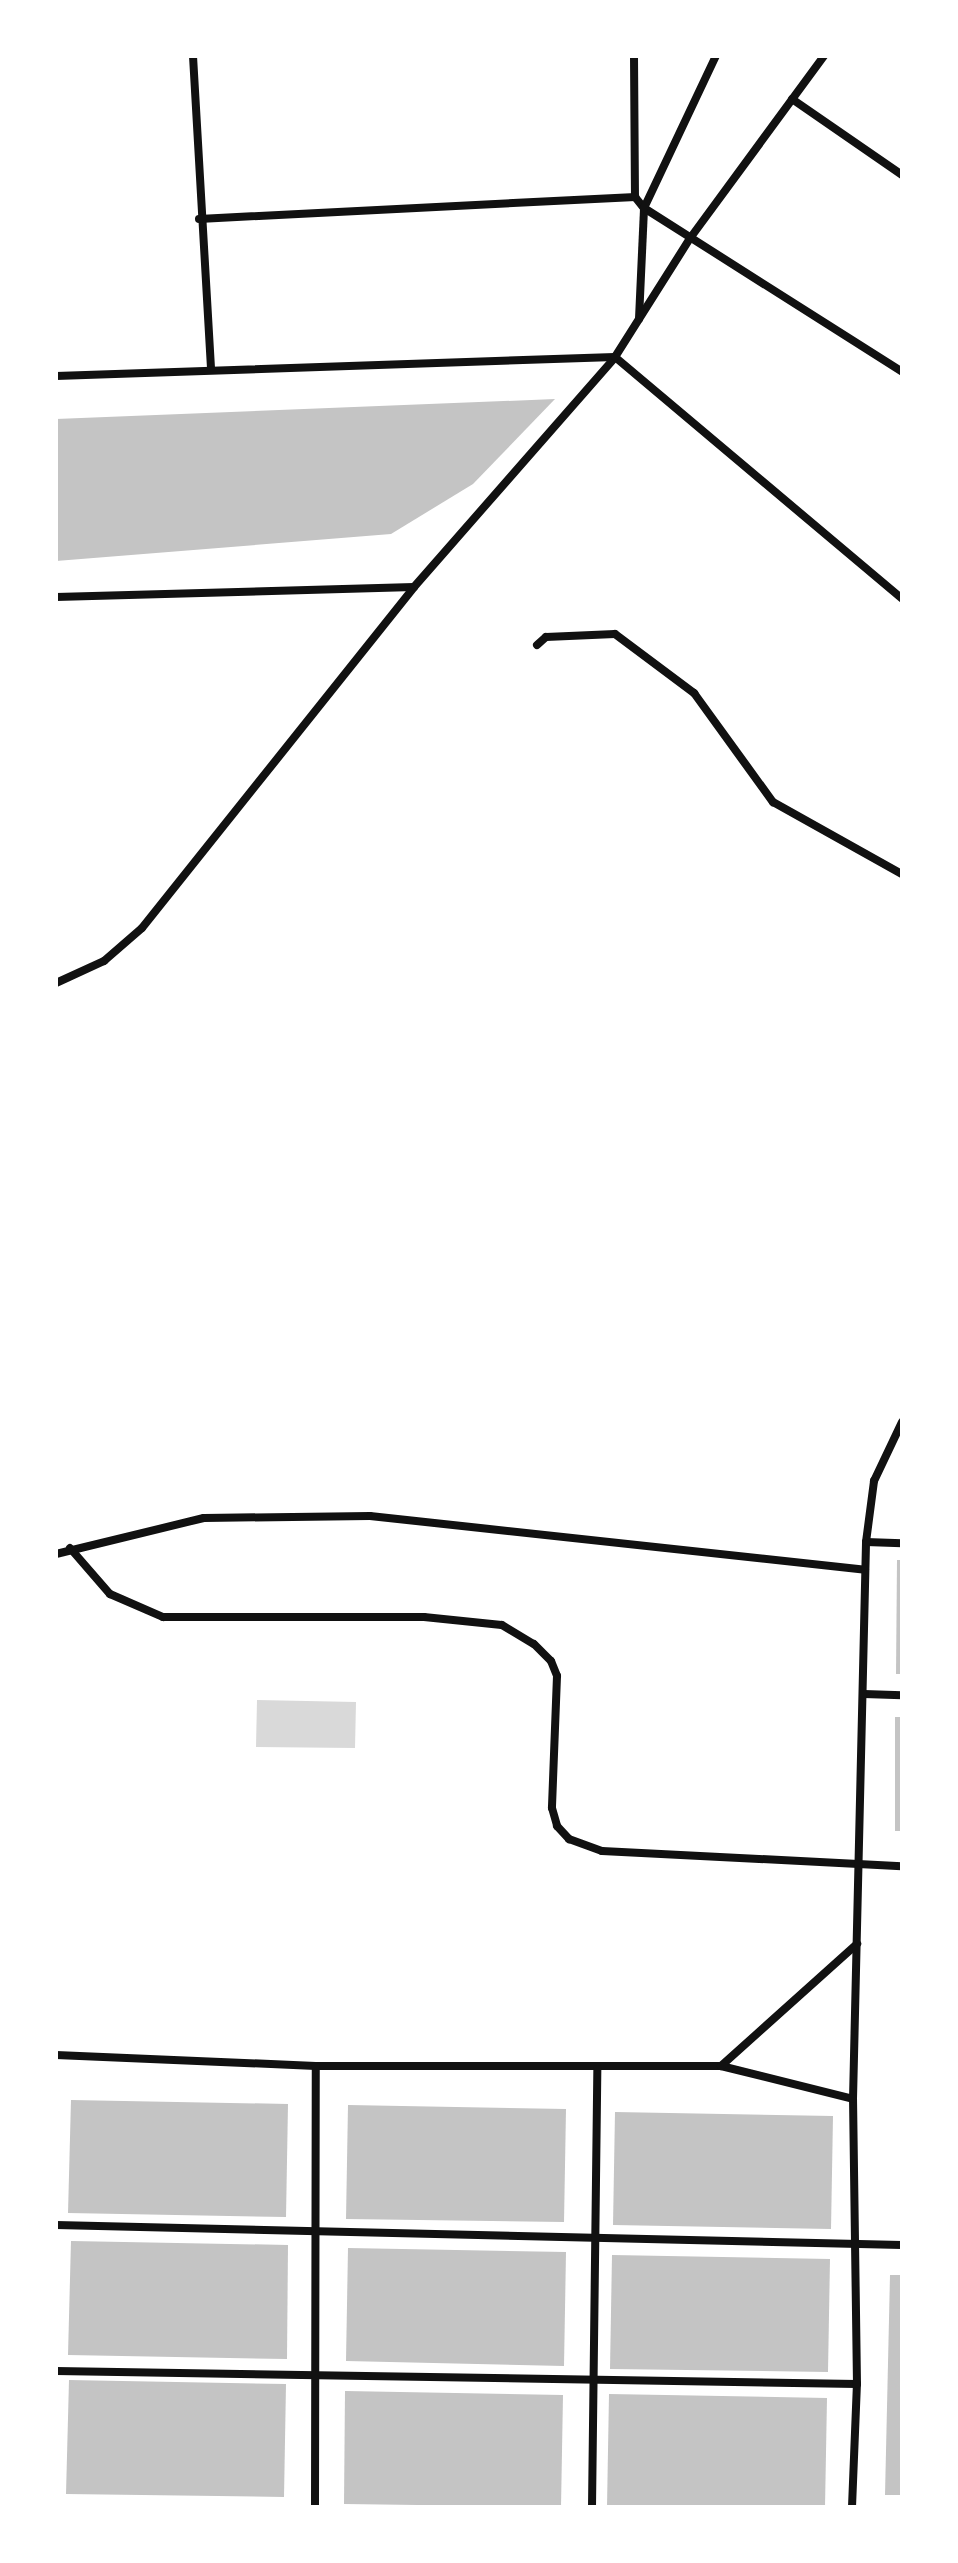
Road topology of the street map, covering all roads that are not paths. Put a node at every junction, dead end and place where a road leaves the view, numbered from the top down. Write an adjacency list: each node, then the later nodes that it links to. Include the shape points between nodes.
1 (193, 56): 9 (street)
2 (634, 56): 7 (street)
3 (716, 56): 8 (street)
4 (824, 56): 5 (street)
5 (792, 99): 6 (street); 10 (street)
6 (902, 175)
7 (635, 197): 8 (street); 9 (street)
8 (644, 208): 10 (street); 11 (street)
9 (199, 219): 13 (street)
10 (691, 237): 11 (street); 14 (street)
11 (638, 323): 12 (street)
12 (615, 357): 13 (street); 16 (street); 18 (street)
13 (211, 369): 15 (street)
14 (902, 372)
15 (56, 376)
16 (414, 587): 17 (street); 21 (street, via 142,928 104,961)
17 (56, 597)
18 (902, 599)
19 (537, 645): 20 (street, via 546,637 615,634 694,693 773,802)
20 (902, 874)
21 (56, 983)
22 (902, 1422): 23 (street, via 874,1481)
23 (866, 1542): 24 (street); 27 (street)
24 (902, 1543)
25 (70, 1548): 26 (street); 27 (street, via 204,1518 370,1516); 30 (street, via 110,1594 148,1615 424,1617 502,1625 534,1644 557,1676 552,1808 557,1826 569,1839 602,1851)
26 (56, 1554)
27 (865, 1570): 28 (street)
28 (864, 1694): 29 (street); 30 (street)
29 (902, 1695)
30 (858, 1864): 31 (street); 32 (street)
31 (902, 1866)
32 (857, 1944): 35 (street); 37 (street)
33 (56, 2055): 34 (street)
34 (316, 2066): 36 (street); 39 (street)
35 (721, 2066): 36 (street); 37 (street)
36 (597, 2069): 40 (street)
37 (853, 2099): 41 (street)
38 (56, 2225): 39 (street)
39 (316, 2231): 40 (street); 44 (street)
40 (597, 2240): 41 (street); 45 (street)
41 (856, 2244): 42 (street); 46 (street)
42 (902, 2245)
43 (56, 2371): 44 (street)
44 (316, 2375): 45 (street); 47 (street)
45 (595, 2382): 46 (street); 48 (street)
46 (857, 2384): 49 (street)
47 (315, 2507)
48 (592, 2507)
49 (852, 2507)

